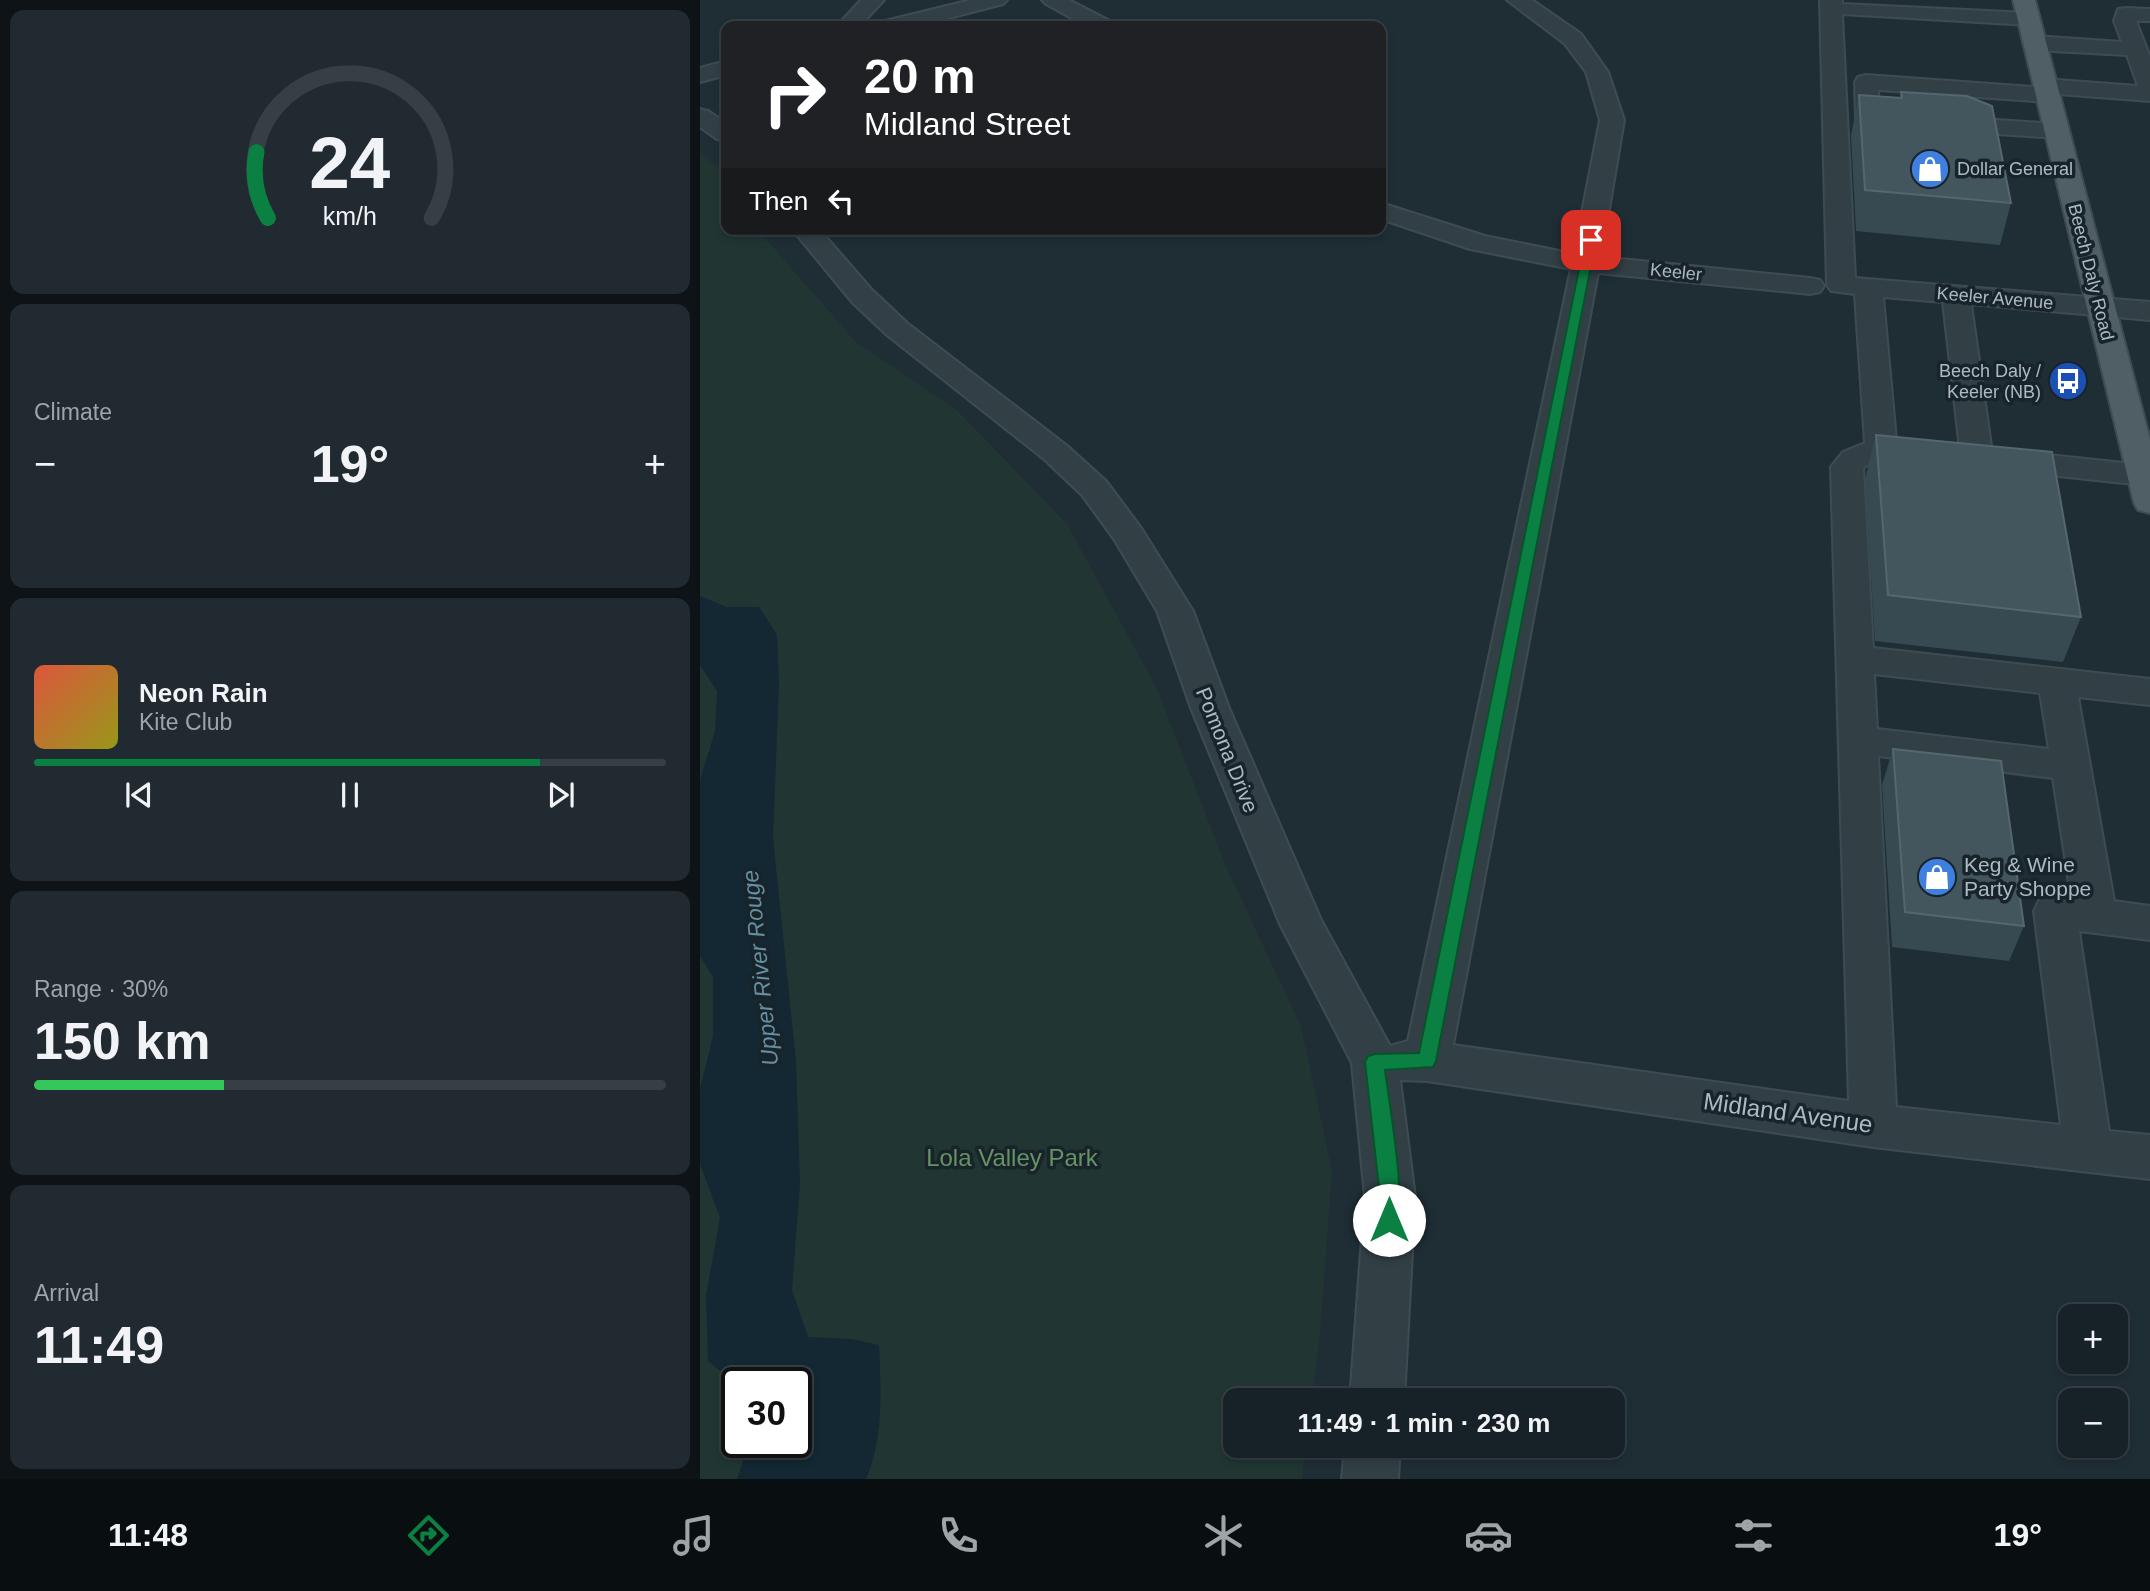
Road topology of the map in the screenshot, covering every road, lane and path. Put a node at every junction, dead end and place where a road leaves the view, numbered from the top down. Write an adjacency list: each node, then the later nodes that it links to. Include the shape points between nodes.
1 (873, 0): 8 (street)
2 (996, 0): 9 (street)
3 (1053, 0): 10 (street)
4 (1518, 0): 22 (street, via 1573,39 1597,72 1606,96 1612,120)
5 (1839, 4): 7 (street); 24 (street)
6 (2150, 15): 11 (street, via 2126,14)
7 (2029, 20): 11 (street); 15 (main road, Beech Daly Road)
8 (853, 21)
9 (913, 21)
10 (1093, 21)
11 (2135, 49): 14 (street)
12 (721, 69): 13 (street)
13 (700, 75)
14 (2150, 87)
15 (2046, 90): 16 (street); 19 (main road, Beech Daly Road); 19 (street, via 1866,82 1868,118)
16 (2150, 94)
17 (700, 116): 18 (street)
18 (721, 131)
19 (2056, 131): 26 (main road, Beech Daly Road)
20 (1386, 213): 22 (street, Keeler, via 1479,243)
21 (810, 235): 40 (street, Pomona Drive, via 897,329 1055,452 1094,488 1129,535 1175,611 1219,732 1301,925)
22 (1586, 264): 23 (street, Keeler); 39 (street)
23 (1810, 286)
24 (1854, 286): 25 (street, Keeler Avenue); 29 (street)
25 (1956, 295): 26 (street, Keeler Avenue); 30 (street)
26 (2100, 307): 27 (street, Keeler Avenue); 28 (main road, Beech Daly Road)
27 (2150, 311)
28 (2140, 426): 31 (main road, Beech Daly Road)
29 (1881, 447): 30 (street); 32 (street, via 1853,458 1847,467)
30 (1977, 458): 31 (street)
31 (2146, 489)
32 (1855, 659): 33 (street); 35 (street)
33 (2057, 681): 34 (street); 36 (street)
34 (2150, 692)
35 (1857, 740): 36 (street); 41 (street)
36 (2070, 766): 37 (street)
37 (2095, 916): 38 (street); 42 (street, via 2055,911)
38 (2150, 923)
39 (1427, 1061): 40 (street, Midland Avenue); 41 (street, Midland Avenue)
40 (1375, 1062): 44 (street, Pomona Drive, via 1390,1197)
41 (1873, 1126): 42 (street, Midland Avenue)
42 (2088, 1149): 43 (street, Midland Avenue)
43 (2150, 1157)
44 (1378, 1388)
45 (1372, 1458): 46 (street)
46 (1370, 1479)

